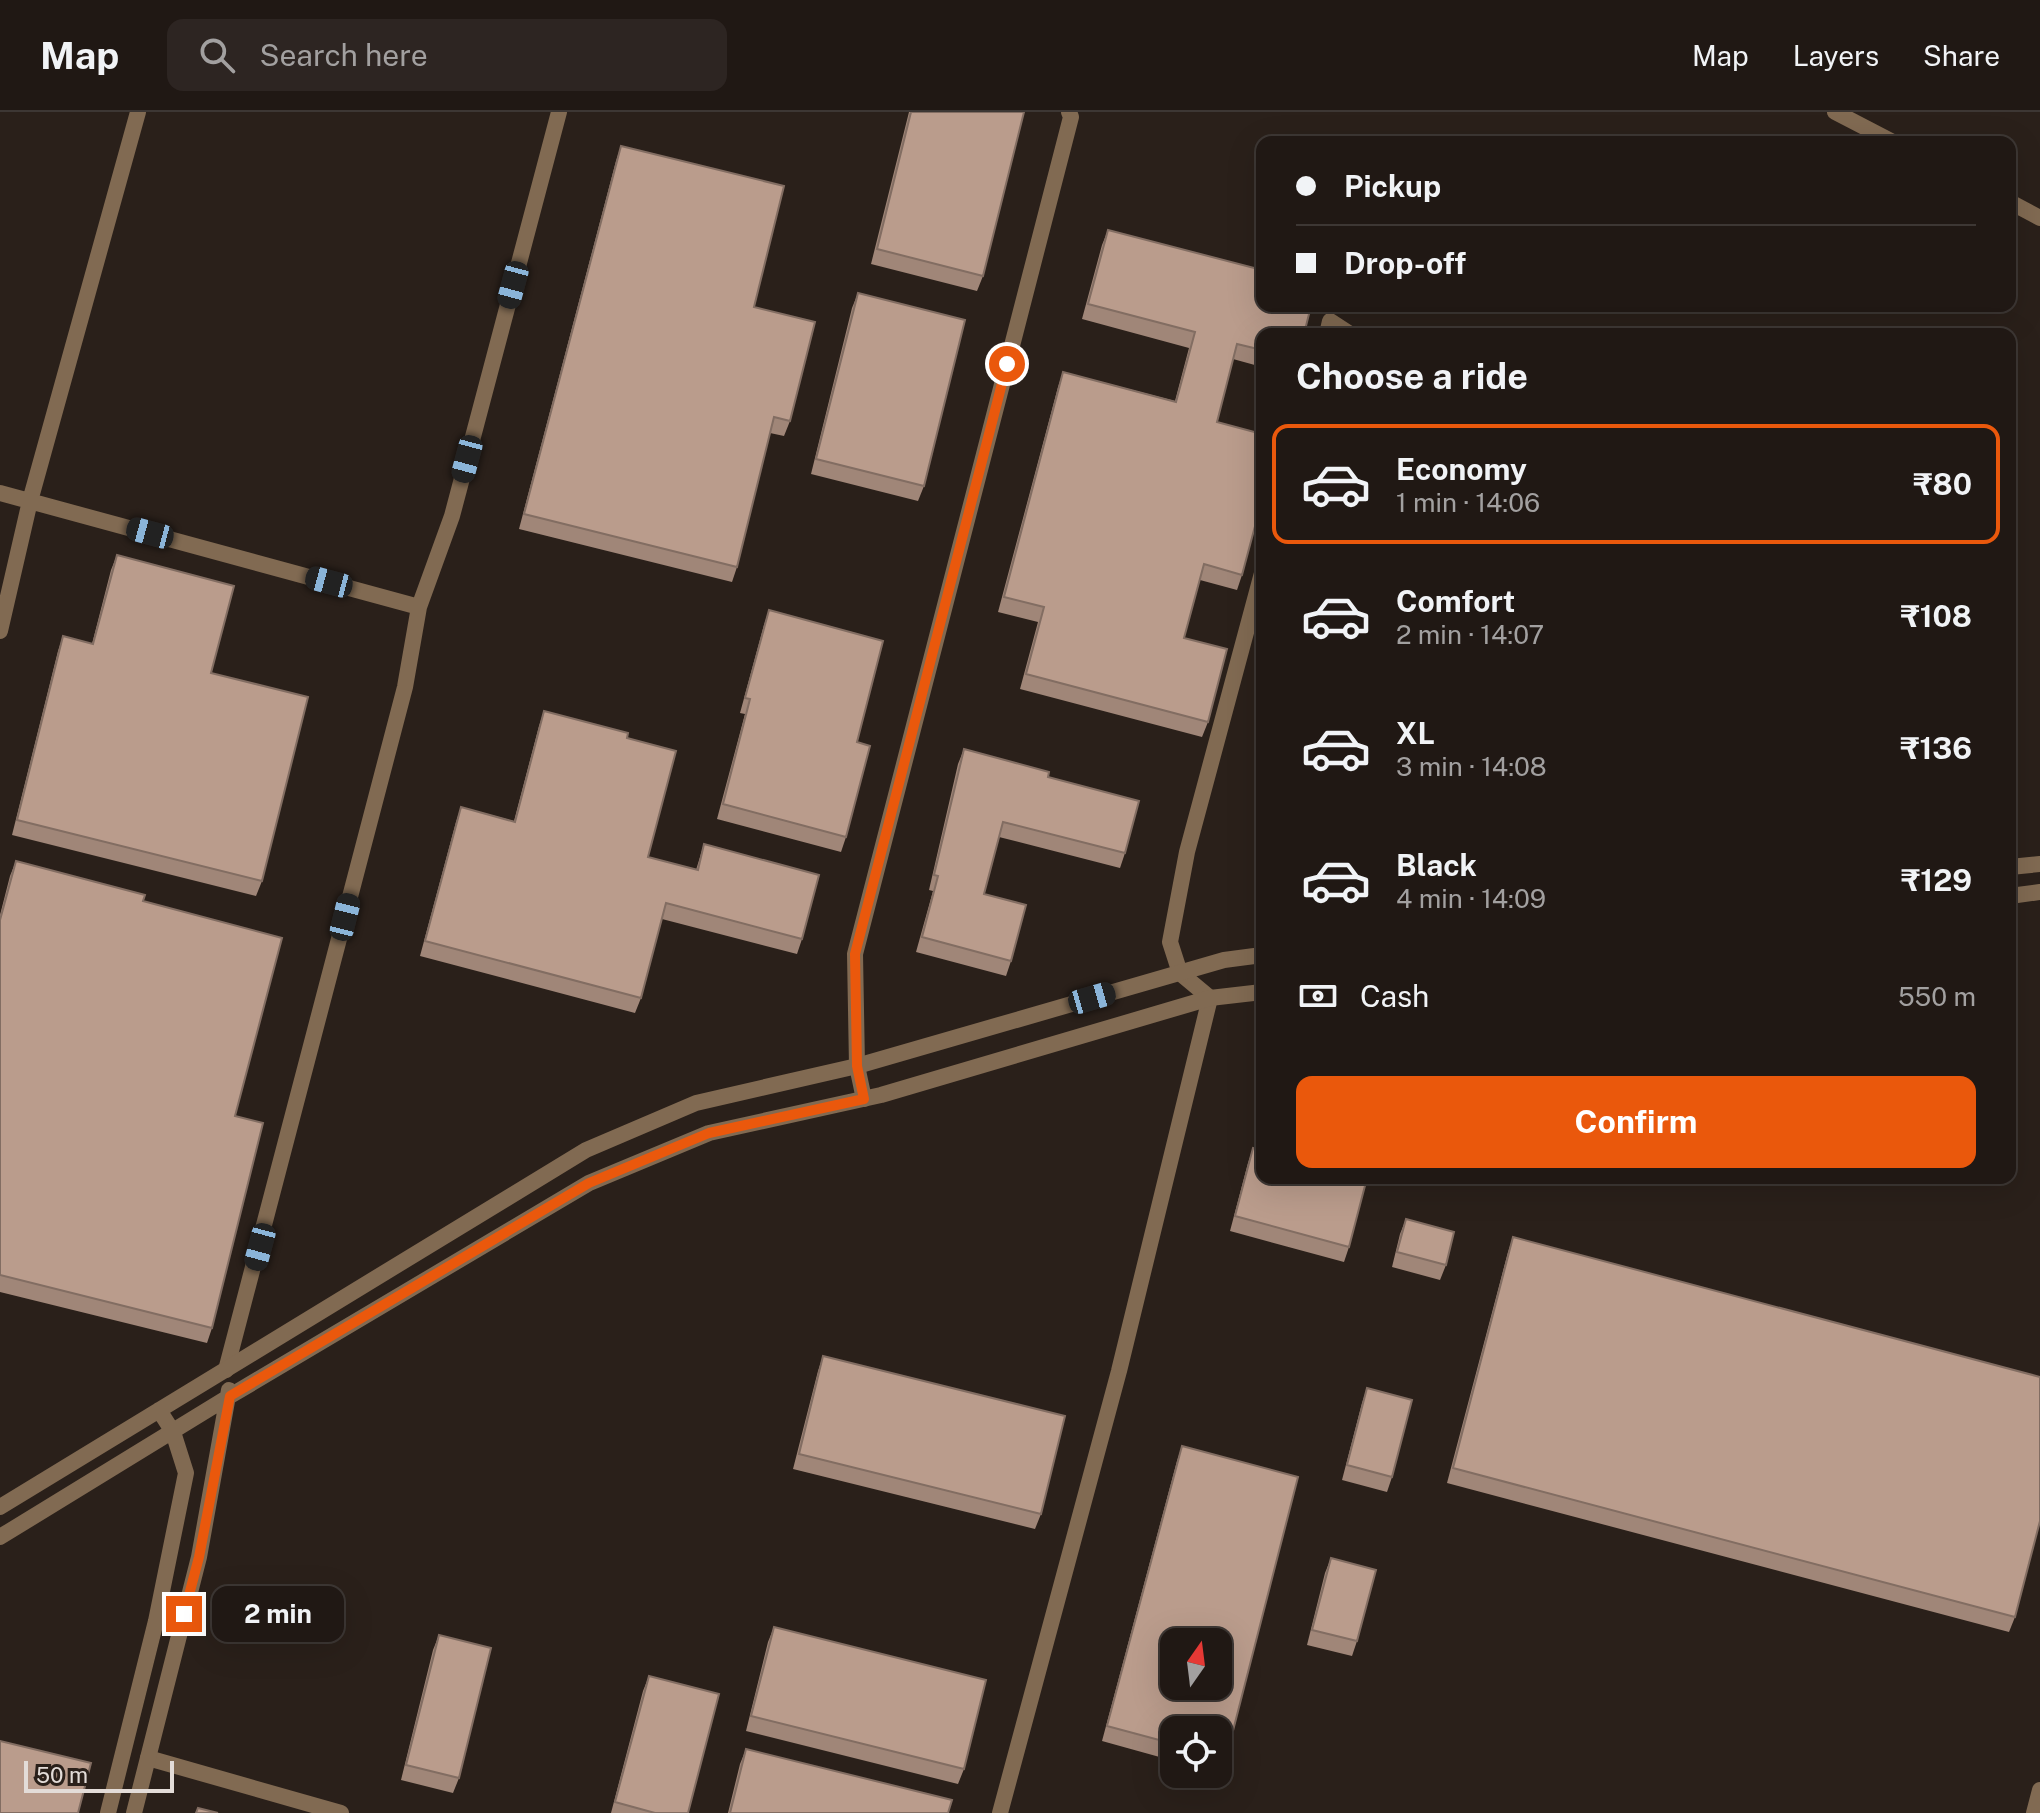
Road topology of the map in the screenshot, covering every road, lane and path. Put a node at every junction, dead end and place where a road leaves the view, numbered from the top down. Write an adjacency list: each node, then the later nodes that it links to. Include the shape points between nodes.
1 (138, 112): 11 (street)
2 (559, 112): 13 (street, via 452,516)
3 (1069, 112): 23 (street, via 855,954)
4 (1835, 112): 5 (street)
5 (1881, 136)
6 (2016, 205): 7 (street)
7 (2040, 218)
8 (1328, 328): 9 (street, via 1330,321)
9 (1341, 328)
10 (0, 493): 11 (street)
11 (30, 501): 13 (street); 14 (street)
12 (1256, 595): 20 (street, via 1187,852 1170,942)
13 (419, 607): 25 (street, via 405,687)
14 (0, 631)
15 (2040, 864): 16 (street)
16 (2016, 866)
17 (2040, 892): 18 (street)
18 (2016, 895)
19 (1256, 956): 20 (street)
20 (1180, 973): 22 (street); 23 (street)
21 (1256, 993): 22 (street)
22 (1210, 998): 24 (street); 36 (street, via 1119,1371)
23 (857, 1066): 24 (street); 25 (street, via 696,1103 586,1150)
24 (864, 1099): 26 (street, via 709,1133 589,1183)
25 (226, 1370): 26 (street); 27 (street)
26 (230, 1396): 28 (street); 31 (street, via 199,1557)
27 (159, 1410): 28 (street); 29 (street)
28 (173, 1432): 30 (street); 33 (street, via 186,1473)
29 (0, 1507)
30 (0, 1537)
31 (148, 1758): 34 (street); 35 (street)
32 (2040, 1790): 37 (street)
33 (108, 1813)
34 (134, 1813)
35 (341, 1813)
36 (1000, 1813)
37 (2034, 1813)

